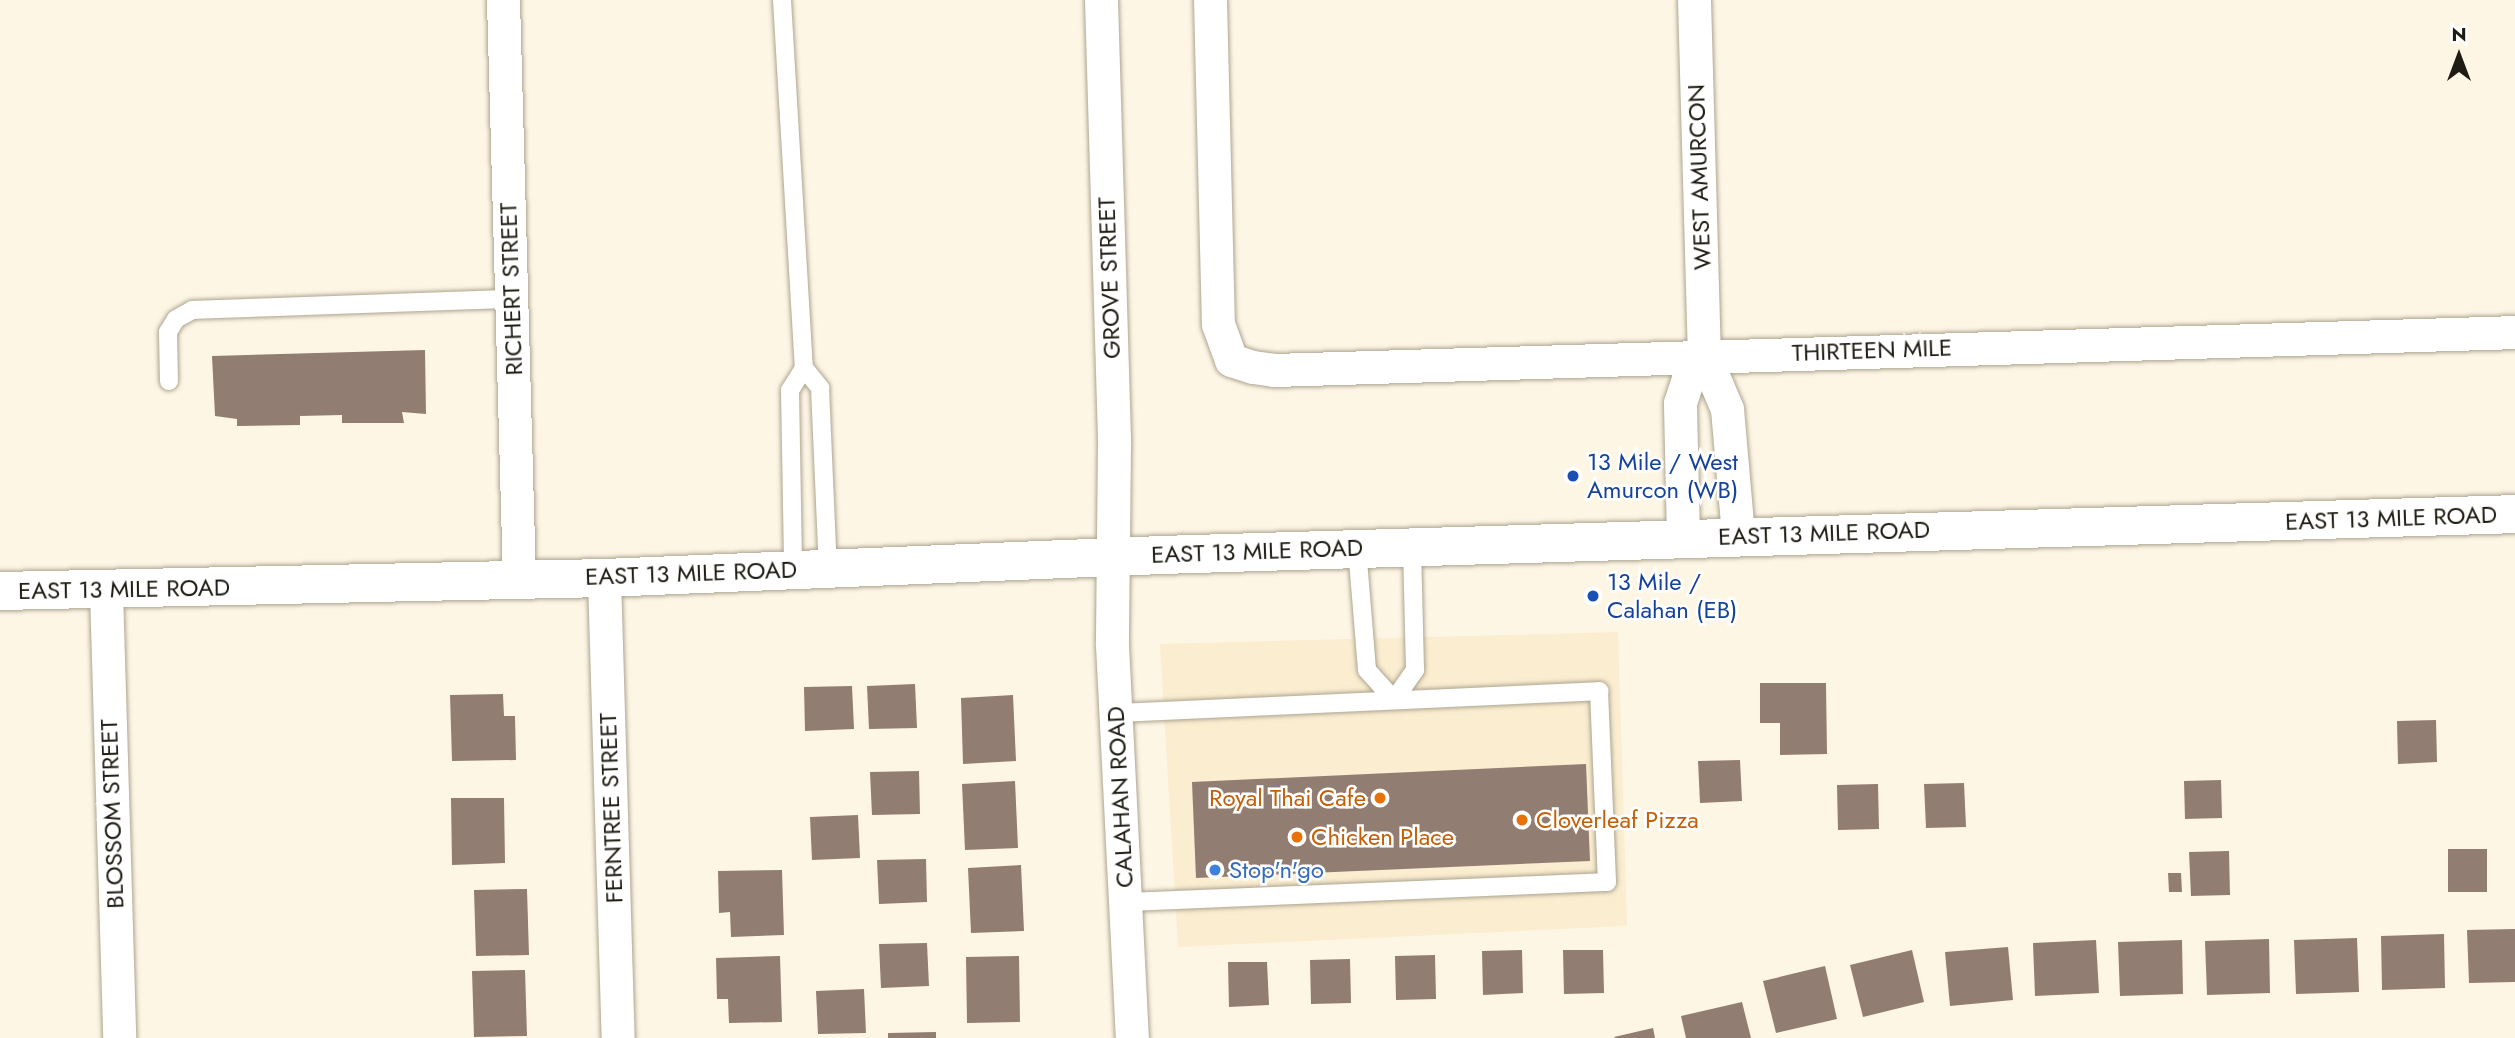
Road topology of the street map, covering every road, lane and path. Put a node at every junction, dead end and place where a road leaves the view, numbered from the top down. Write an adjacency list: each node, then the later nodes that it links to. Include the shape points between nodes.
1 (503, 0): 6 (street, RICHERT STREET)
2 (782, 0): 9 (lane)
3 (1101, 0): 16 (street, GROVE STREET, via 1114,445)
4 (1210, 0): 8 (street, THIRTEEN MILE, via 1217,324 1231,360 1275,370)
5 (1694, 0): 8 (street, WEST AMURCON)
6 (511, 299): 10 (lane, via 192,310 176,319 168,332); 19 (street, RICHERT STREET)
7 (2515, 332): 8 (street, THIRTEEN MILE)
8 (1704, 355): 12 (street, WEST AMURCON, via 1727,409); 13 (street, via 1688,378 1680,403)
9 (804, 368): 17 (lane, via 790,390); 17 (lane, via 820,388)
10 (169, 382)
11 (2515, 514): 12 (main road, EAST 13 MILE ROAD)
12 (1738, 536): 13 (main road, EAST 13 MILE ROAD)
13 (1683, 537): 14 (main road, EAST 13 MILE ROAD)
14 (1412, 546): 15 (main road, EAST 13 MILE ROAD); 22 (lane, via 1415,670)
15 (1357, 548): 16 (main road, EAST 13 MILE ROAD); 22 (lane, via 1367,670)
16 (1112, 556): 17 (main road, EAST 13 MILE ROAD); 23 (street, CALAHAN ROAD)
17 (811, 569): 18 (main road, EAST 13 MILE ROAD)
18 (604, 578): 19 (main road, EAST 13 MILE ROAD); 26 (street, FERNTREE STREET)
19 (519, 579): 20 (main road, EAST 13 MILE ROAD)
20 (106, 590): 21 (main road, EAST 13 MILE ROAD); 25 (street, BLOSSOM STREET)
21 (0, 592)
22 (1394, 700): 23 (lane); 24 (lane, via 1599,691 1607,882)
23 (1116, 713): 24 (street, CALAHAN ROAD)
24 (1125, 902): 27 (street, CALAHAN ROAD)
25 (119, 1038)
26 (618, 1038)
27 (1132, 1038)

